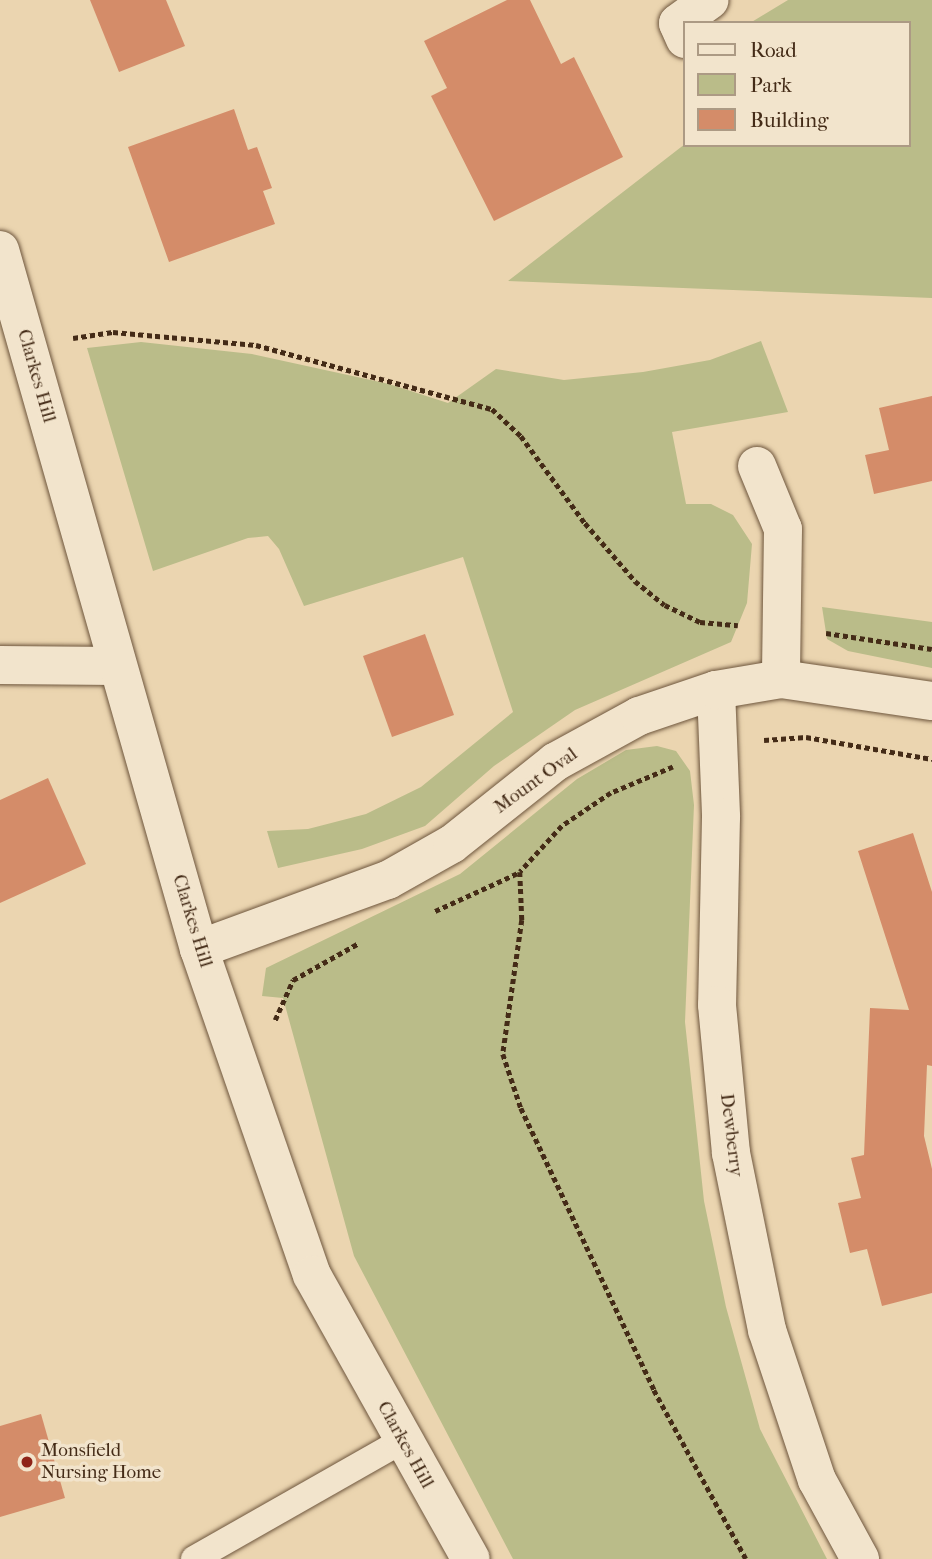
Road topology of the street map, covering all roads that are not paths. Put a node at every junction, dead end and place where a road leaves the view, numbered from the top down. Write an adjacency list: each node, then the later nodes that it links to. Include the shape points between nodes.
1 (709, 0): 2 (street, via 678,23)
2 (684, 37)
3 (0, 250): 6 (street, Clarkes Hill)
4 (757, 466): 7 (street, via 783,529)
5 (0, 665): 6 (street)
6 (116, 666): 10 (street, Clarkes Hill)
7 (781, 679): 8 (street, Mount Oval); 9 (street, Mount Oval)
8 (716, 690): 10 (street, Mount Oval, via 639,716 555,762 452,844 388,880); 14 (street, Dewberry, via 717,1005 731,1153 767,1330 817,1480)
9 (932, 701)
10 (199, 949): 11 (street, Clarkes Hill, via 312,1275)
11 (402, 1441): 12 (lane); 13 (street, Clarkes Hill)
12 (194, 1559)
13 (471, 1559)
14 (860, 1559)

